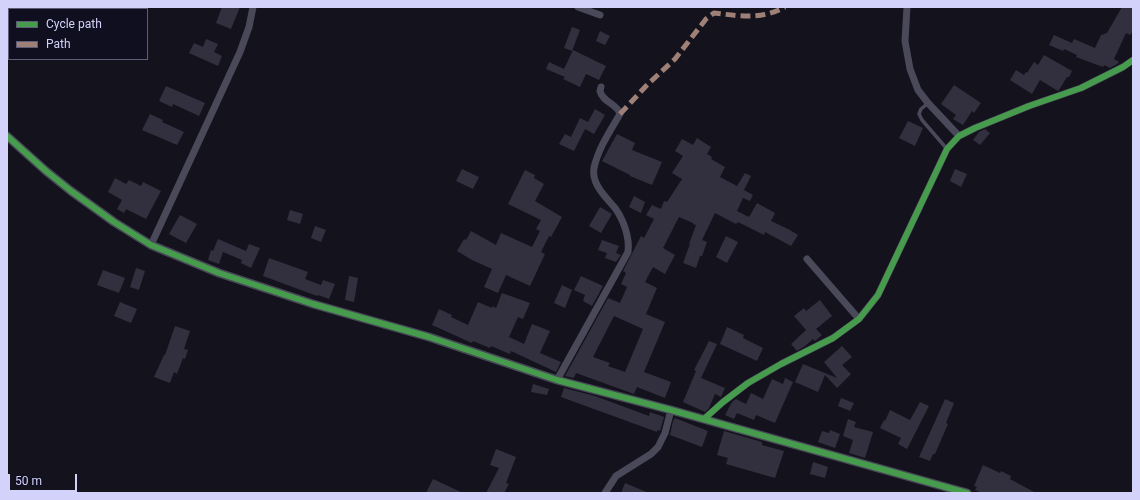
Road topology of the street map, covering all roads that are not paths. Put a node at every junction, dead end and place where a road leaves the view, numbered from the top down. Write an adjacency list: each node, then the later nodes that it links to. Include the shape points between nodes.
1 (253, 7): 11 (street, via 240,52)
2 (578, 7): 4 (street)
3 (907, 7): 7 (street, via 905,41 910,69 918,90)
4 (600, 15)
5 (1133, 60): 9 (street, via 1081,88 1029,106)
6 (602, 87): 14 (street, via 601,95 616,106 620,114 600,151 594,169 600,191 616,209 627,234 628,252)
7 (928, 104): 9 (street); 10 (lane, via 919,114)
8 (7, 136): 11 (street, via 71,191)
9 (959, 136): 10 (street)
10 (947, 149): 13 (street, via 878,295)
11 (151, 246): 14 (street, via 306,301 429,337)
12 (807, 259): 13 (street)
13 (859, 319): 16 (street, via 833,338 748,383)
14 (557, 380): 15 (street)
15 (671, 410): 16 (street); 17 (street, via 658,447 616,476)
16 (704, 419): 18 (street)
17 (605, 493)
18 (966, 493)

